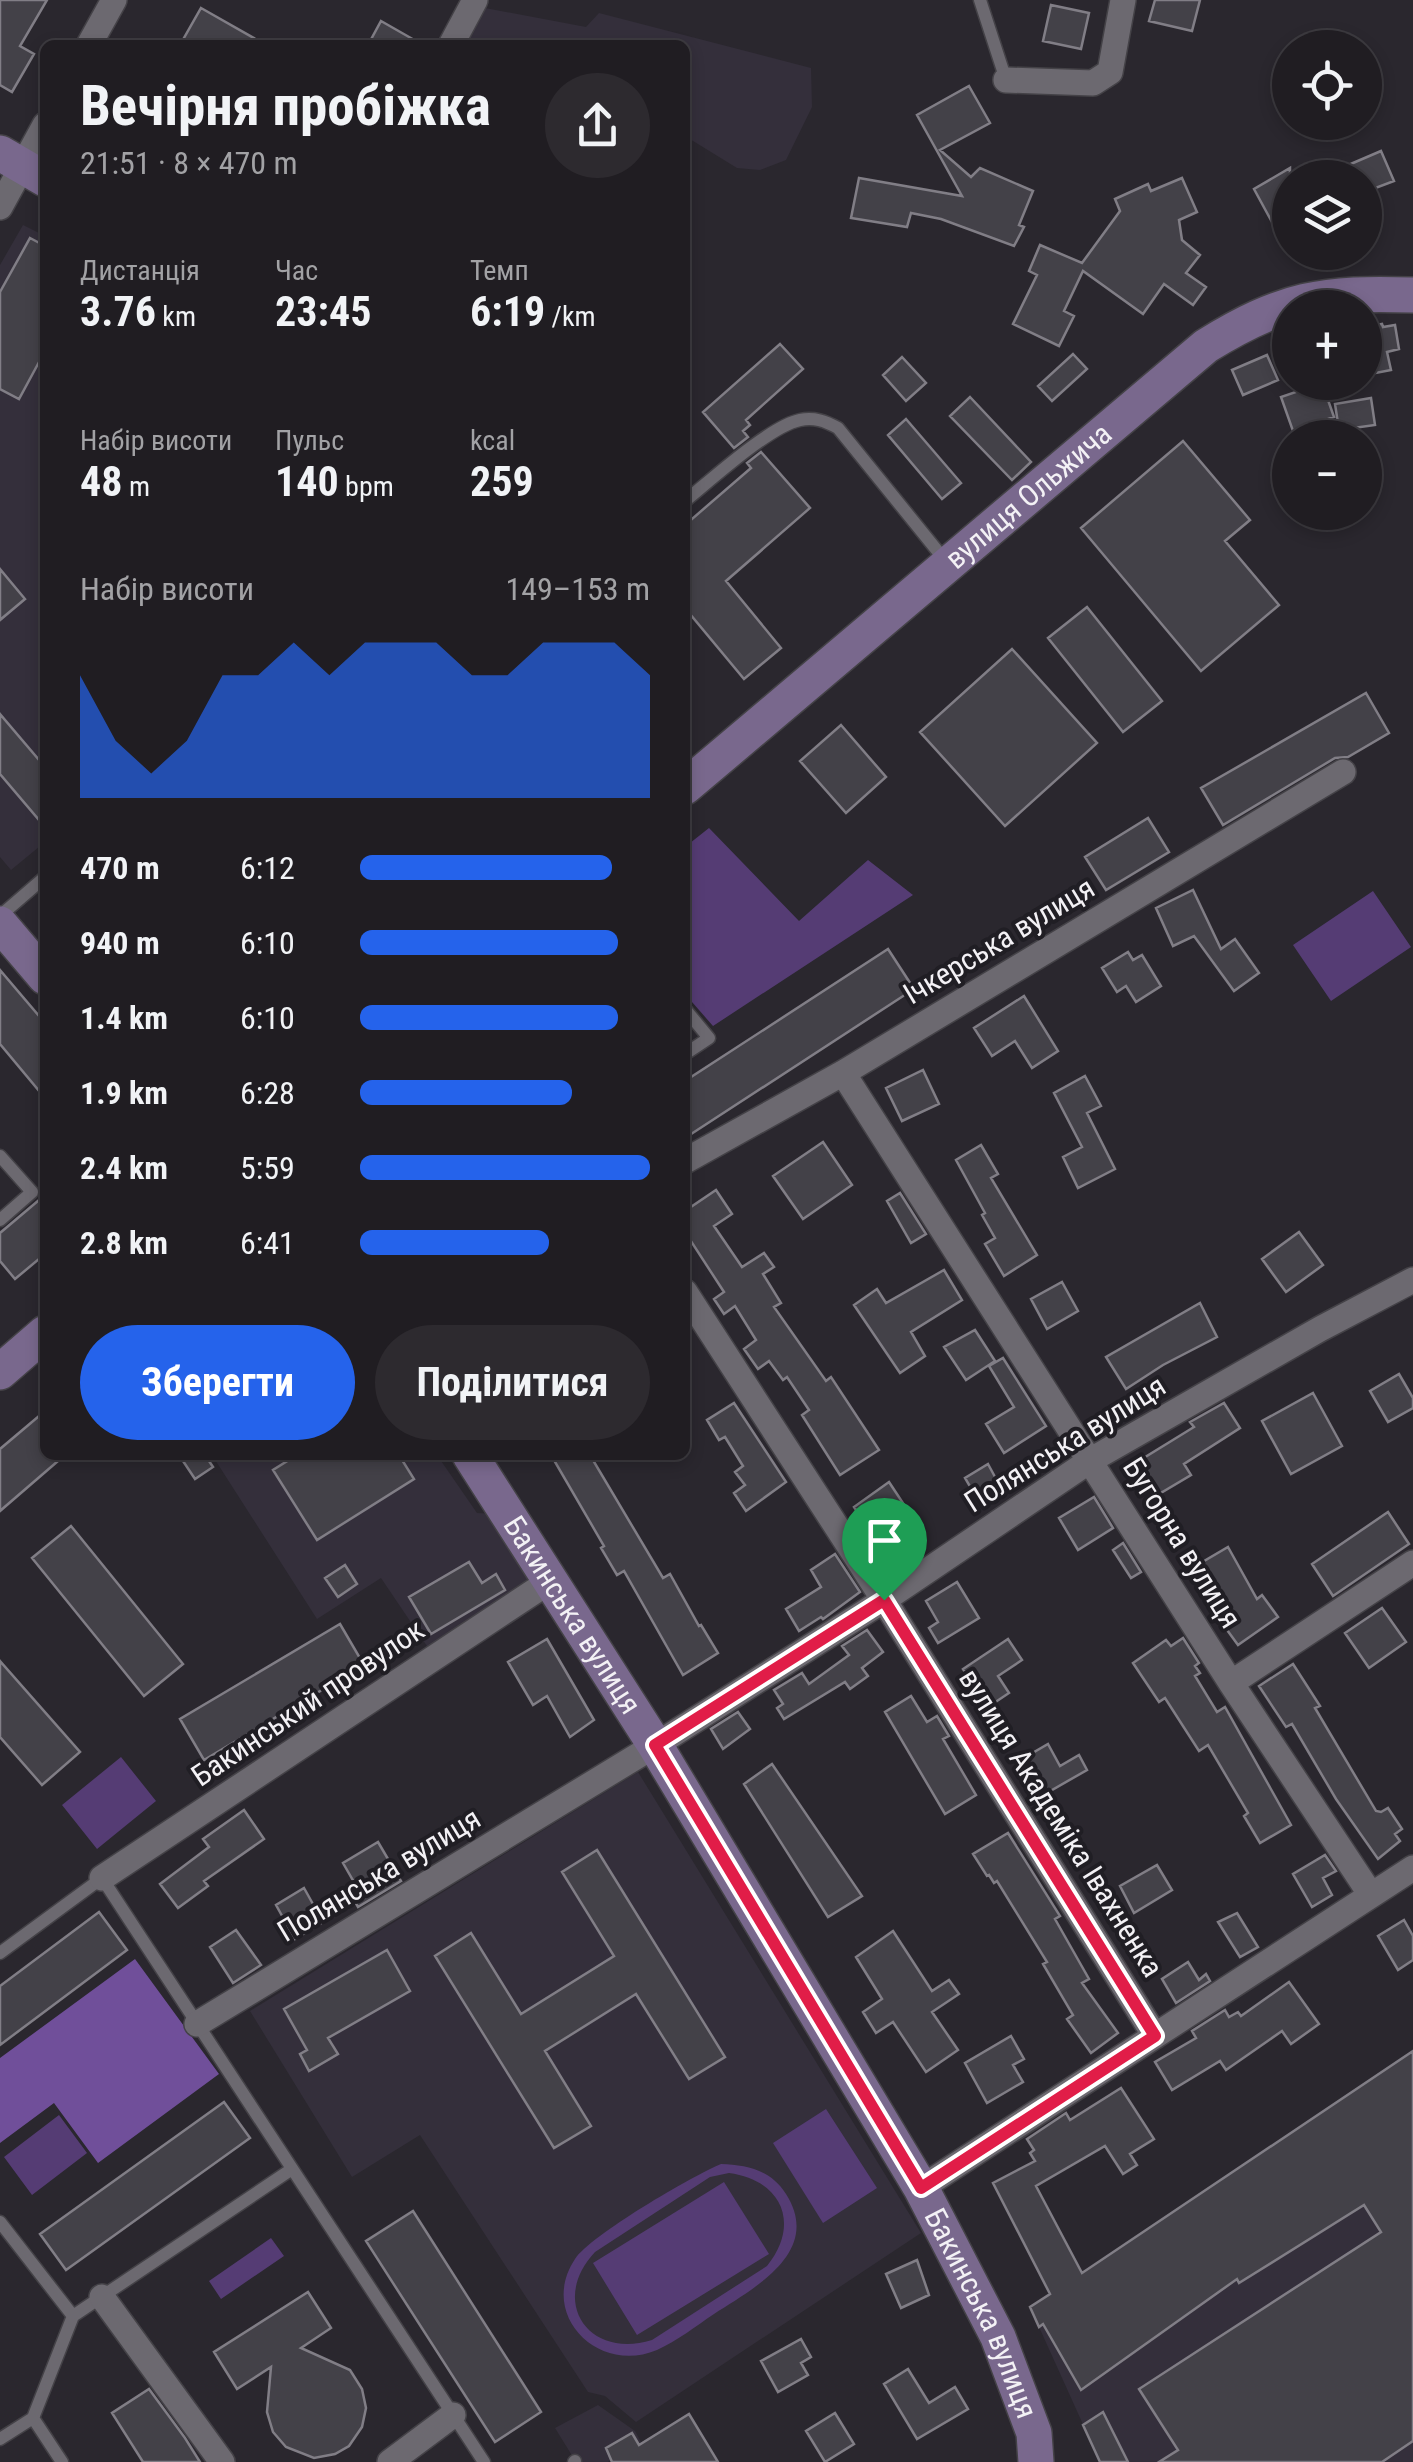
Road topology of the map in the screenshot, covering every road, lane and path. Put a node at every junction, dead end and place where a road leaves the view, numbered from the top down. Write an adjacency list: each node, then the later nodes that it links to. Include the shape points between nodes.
1 (476, 0): 6 (street)
2 (980, 0): 7 (lane)
3 (1123, 0): 7 (street, via 1110,72 1093,83)
4 (106, 3): 5 (street)
5 (91, 40)
6 (455, 40)
7 (1006, 80)
8 (40, 135): 9 (street)
9 (23, 166): 10 (street)
10 (0, 207)
11 (1413, 295): 13 (street, вулиця Ольжича, via 1320,296 1243,323 1206,346)
12 (690, 497): 13 (lane, via 779,428 822,420 838,428)
13 (950, 566): 15 (street, вулиця Ольжича)
14 (1342, 772): 22 (street, Ічкерська вулиця)
15 (690, 783)
16 (40, 881): 17 (lane)
17 (0, 916)
18 (0, 924): 19 (street)
19 (40, 971)
20 (690, 1015): 21 (lane, via 709,1038)
21 (690, 1051)
22 (843, 1073): 24 (street, Ічкерська вулиця); 31 (street, Бугорна вулиця)
23 (0, 1156): 25 (lane, via 32,1192)
24 (690, 1158)
25 (0, 1220)
26 (1413, 1280): 31 (street, Полянська вулиця)
27 (690, 1300): 34 (street, вулиця Академіка Івахненка)
28 (40, 1337): 29 (street)
29 (0, 1372)
30 (473, 1460): 33 (street, Бакинська вулиця)
31 (1091, 1460): 34 (street, Полянська вулиця); 35 (street, Бугорна вулиця)
32 (1413, 1563): 35 (street)
33 (550, 1581): 36 (street, Бакинська вулиця); 38 (street, Бакинський провулок)
34 (884, 1600): 36 (street, Полянська вулиця); 42 (street, вулиця Академіка Івахненка)
35 (1231, 1683): 39 (street, Бугорна вулиця)
36 (655, 1745): 41 (street, Полянська вулиця); 44 (street, Бакинська вулиця)
37 (1413, 1868): 39 (street)
38 (102, 1878): 40 (lane); 41 (lane)
39 (1371, 1895): 42 (street)
40 (0, 1953)
41 (197, 2024): 43 (lane)
42 (1155, 2036): 44 (street)
43 (292, 2169): 46 (lane); 48 (lane)
44 (921, 2188): 55 (street, Бакинська вулиця, via 998,2337 1034,2434)
45 (0, 2222): 47 (lane)
46 (102, 2297): 47 (lane); 52 (street, via 151,2351)
47 (73, 2316): 49 (lane)
48 (453, 2415): 53 (street); 54 (lane)
49 (34, 2418): 50 (lane); 51 (lane)
50 (0, 2439)
51 (62, 2462)
52 (222, 2462)
53 (390, 2462)
54 (484, 2462)
55 (1036, 2462)

